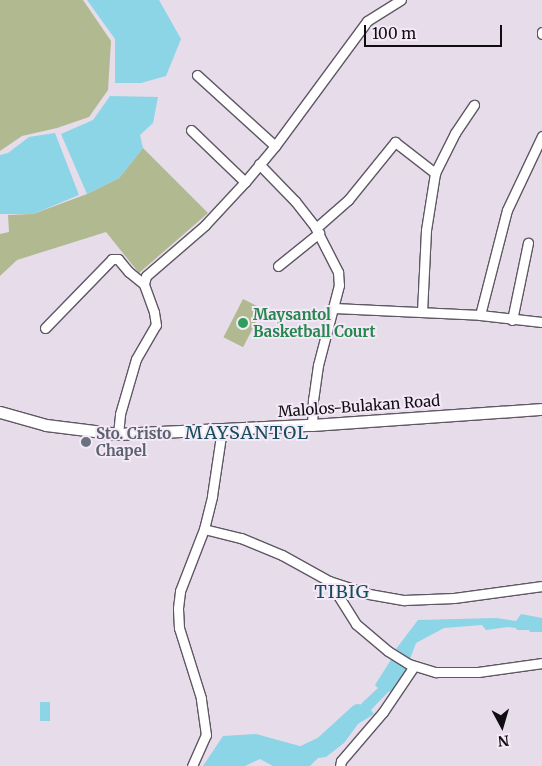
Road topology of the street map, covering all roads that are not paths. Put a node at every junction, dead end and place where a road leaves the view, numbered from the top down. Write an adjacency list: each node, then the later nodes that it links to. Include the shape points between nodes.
1 (400, 0): 6 (street, via 367,21)
2 (197, 75): 6 (street)
3 (474, 105): 8 (street, via 455,133)
4 (191, 130): 9 (street)
5 (542, 136): 16 (street, via 508,210)
6 (275, 146): 7 (street)
7 (259, 164): 9 (street); 10 (street, via 295,201)
8 (435, 173): 10 (street, via 395,142 348,200); 15 (street, via 426,230)
9 (245, 182): 13 (street, via 205,226 146,276)
10 (317, 230): 12 (street); 14 (street, via 338,272 340,285)
11 (528, 243): 17 (street)
12 (278, 266)
13 (144, 284): 19 (street, via 118,259 112,259); 24 (street, via 156,325 136,359 120,414)
14 (334, 308): 15 (street); 22 (street, via 318,365)
15 (422, 312): 16 (street)
16 (480, 315): 17 (street)
17 (512, 320): 18 (street)
18 (542, 322)
19 (45, 328)
20 (542, 409): 22 (main road, Malolos-Bulakan Road)
21 (0, 412): 24 (main road, Malolos-Bulakan Road, via 46,425)
22 (312, 425): 23 (main road, Malolos-Bulakan Road)
23 (222, 429): 24 (main road, Malolos-Bulakan Road); 25 (street)
24 (118, 434)
25 (204, 530): 26 (street, via 242,538); 30 (street, via 180,591 178,608 179,628 201,698 206,734)
26 (329, 581): 27 (street, via 369,594 404,600 454,598); 29 (street, via 356,624 388,651)
27 (542, 586)
28 (542, 664): 29 (street, via 478,672 436,672)
29 (412, 665): 31 (street, via 383,712 341,760)
30 (192, 766)
31 (340, 766)

